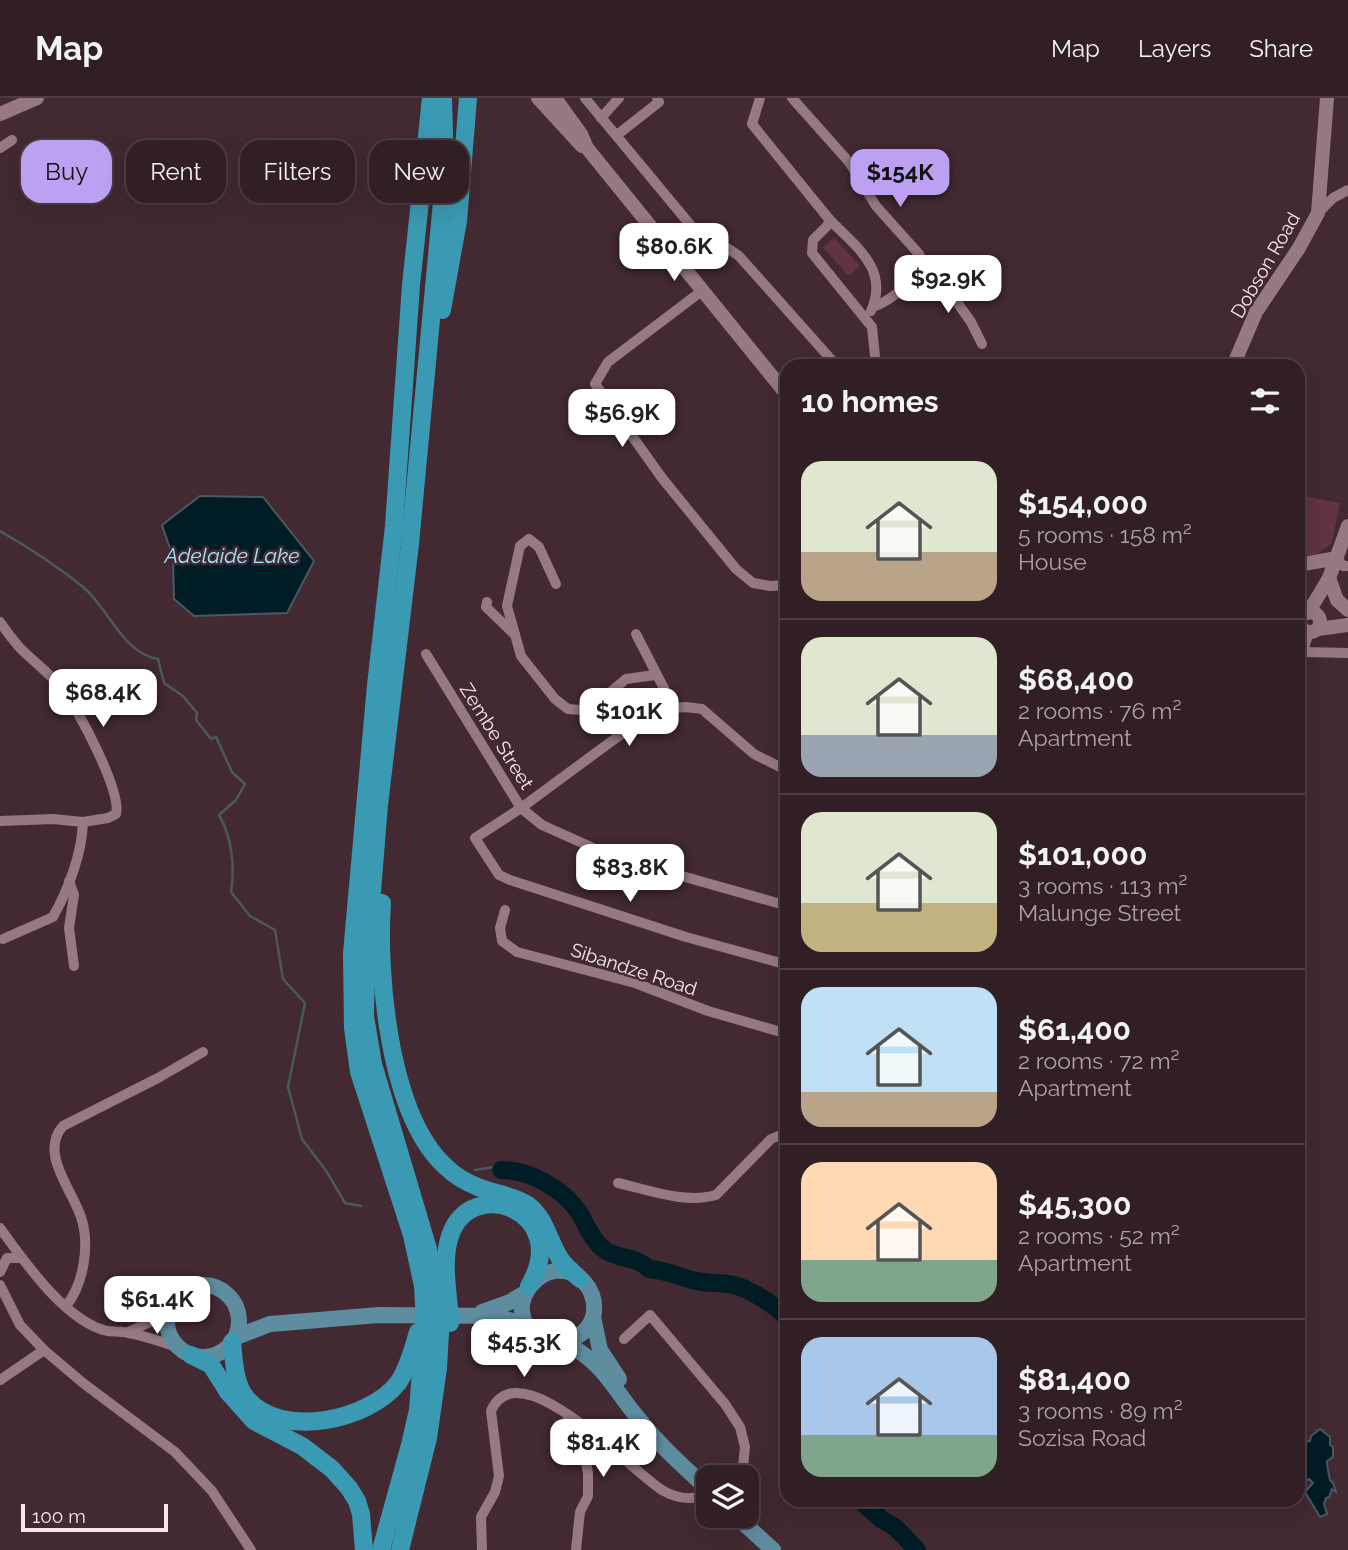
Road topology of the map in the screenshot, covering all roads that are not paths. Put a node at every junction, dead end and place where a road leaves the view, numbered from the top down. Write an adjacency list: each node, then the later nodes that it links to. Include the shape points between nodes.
1 (37, 98): 14 (main road)
2 (419, 98): 16 (highway)
3 (431, 98): 16 (highway)
4 (443, 98): 35 (highway, via 445,170)
5 (468, 98): 35 (highway, via 458,221)
6 (538, 98): 20 (main road)
7 (555, 98): 20 (main road)
8 (585, 98): 15 (street)
9 (619, 98): 15 (street)
10 (657, 98): 17 (street, via 659,102)
11 (760, 98): 23 (street, via 752,124)
12 (792, 98): 26 (street, via 849,162 876,206 919,254)
13 (1326, 98): 22 (main road, Dobson Road)
14 (0, 114)
15 (601, 118): 17 (street)
16 (427, 129): 76 (highway, via 352,953 359,1072)
17 (617, 135): 24 (street)
18 (12, 140): 19 (street)
19 (0, 148)
20 (587, 148): 25 (main road)
21 (1348, 190): 22 (street)
22 (1318, 213): 33 (main road, Dobson Road, via 1256,312)
23 (829, 219): 28 (street, via 871,263 877,276); 29 (street, via 813,240 813,253)
24 (702, 239): 25 (street); 31 (street, via 712,238 738,256)
25 (682, 265): 27 (main road)
26 (922, 270): 28 (street); 30 (street, via 937,274)
27 (703, 290): 34 (main road); 41 (street, via 608,362 595,384 662,478 736,569 753,583)
28 (873, 307): 29 (street)
29 (866, 320): 32 (street, via 872,327)
30 (982, 344)
31 (831, 359)
32 (875, 359)
33 (1236, 359)
34 (780, 386)
35 (420, 431): 56 (highway)
36 (1348, 526): 37 (main road)
37 (1343, 562): 38 (main road); 39 (main road)
38 (1305, 565)
39 (1326, 582): 43 (main road); 45 (main road)
40 (556, 584): 48 (street, via 539,547 530,539 525,541 507,606)
41 (780, 585)
42 (486, 602): 48 (street)
43 (1348, 610)
44 (0, 622): 59 (street, via 67,696 110,782 116,814)
45 (1308, 622): 46 (main road); 49 (street)
46 (1348, 623)
47 (636, 634): 53 (street)
48 (516, 635): 53 (street, via 521,656 568,709 581,710 626,679)
49 (1305, 644)
50 (1305, 652): 51 (street)
51 (1348, 653)
52 (426, 654): 57 (street, Zembe Street)
53 (655, 676): 54 (street)
54 (674, 708): 55 (street, via 702,709 754,754); 57 (street, via 620,735)
55 (780, 767)
56 (379, 806): 73 (highway, via 386,846 381,916 384,1000 396,1067 412,1114 446,1168 477,1187 528,1205 562,1261); 76 (highway, via 365,1016 373,1064 421,1222)
57 (521, 808): 61 (street, Zembe Street, via 542,825 589,848); 64 (street, via 475,838 499,875)
58 (0, 821): 59 (street)
59 (83, 822): 60 (street)
60 (69, 881): 63 (street, via 52,917); 65 (street, via 74,895 69,928)
61 (780, 904)
62 (505, 911): 66 (street, Sibandze Road, via 502,941 517,952 635,983)
63 (3, 939)
64 (780, 963)
65 (74, 967)
66 (780, 1032)
67 (203, 1052): 78 (street, via 58,1132 54,1150 81,1216 85,1241 79,1281)
68 (780, 1135): 69 (street, via 716,1195 687,1198)
69 (618, 1183)
70 (0, 1228): 71 (street)
71 (22, 1258): 72 (street, via 7,1258); 78 (street)
72 (0, 1272)
73 (580, 1279): 75 (main road, via 553,1272); 81 (main road, via 594,1300)
74 (0, 1285): 89 (street, via 20,1325)
75 (527, 1289): 76 (highway, via 540,1264 538,1234 513,1208 488,1205 454,1226); 80 (main road, via 510,1303); 83 (main road, via 522,1309)
76 (431, 1291): 84 (highway); 101 (highway, via 445,1328 428,1438)
77 (236, 1305): 79 (main road, via 225,1291 198,1284 181,1291); 82 (main road, via 255,1317); 86 (main road, via 240,1321)
78 (66, 1306): 85 (street, via 92,1325)
79 (168, 1310): 85 (street); 90 (main road, via 169,1333)
80 (469, 1314): 82 (main road); 83 (main road)
81 (593, 1317): 88 (main road, via 581,1335); 93 (main road, via 600,1350)
82 (292, 1322): 86 (main road)
83 (527, 1325): 88 (main road, via 541,1339)
84 (421, 1326): 86 (highway, via 399,1381 387,1394 355,1413 316,1421 278,1417 247,1399 236,1373); 100 (highway, via 418,1410)
85 (127, 1332): 90 (street)
86 (234, 1339): 90 (main road, via 216,1355 200,1357)
87 (624, 1339): 94 (street, via 650,1315 740,1427)
88 (561, 1343): 93 (main road, via 599,1369)
89 (44, 1350): 91 (street); 98 (street, via 175,1452 212,1491)
90 (185, 1352): 99 (highway, via 211,1366 254,1421 302,1446 332,1469 349,1488 361,1514)
91 (0, 1380)
92 (567, 1414): 96 (street, via 661,1490); 102 (street, via 532,1394 512,1393 495,1402 491,1411 499,1476 481,1517); 103 (street, via 588,1473 588,1496 580,1512)
93 (638, 1419): 95 (main road)
94 (743, 1465)
95 (696, 1479)
96 (696, 1498)
97 (749, 1528): 104 (main road)
98 (249, 1550)
99 (364, 1550)
100 (381, 1550)
101 (400, 1550)
102 (482, 1550)
103 (576, 1550)
104 (773, 1550)

